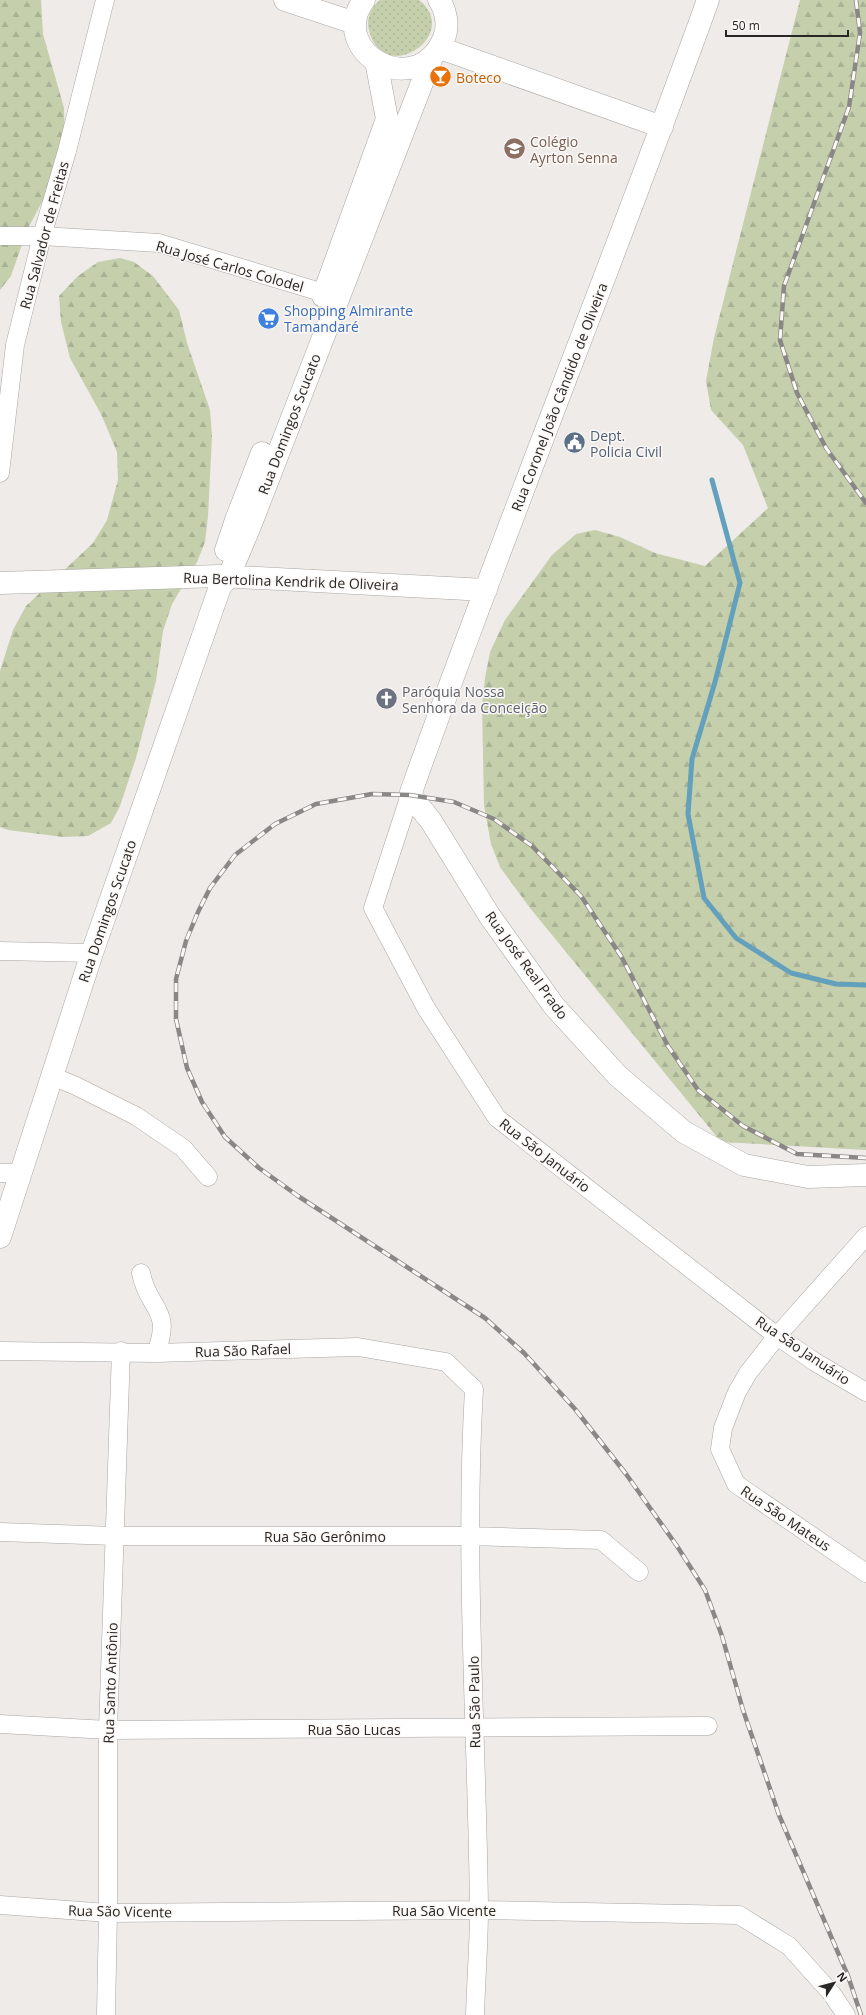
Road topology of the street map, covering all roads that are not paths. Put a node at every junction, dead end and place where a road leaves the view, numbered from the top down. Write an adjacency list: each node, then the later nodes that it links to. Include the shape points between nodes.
1 (105, 0): 11 (street, Rua Salvador de Freitas, via 67,152)
2 (285, 0): 6 (street)
3 (708, 0): 9 (street, Rua Coronel João Cândido de Oliveira)
4 (359, 1): 6 (street)
5 (446, 6): 7 (street, Rua Domingos Scucato, via 446,34)
6 (354, 23): 8 (street, via 361,45 367,55)
7 (436, 53): 8 (street, via 420,66 405,69 390,68); 9 (street); 12 (street, Rua Domingos Scucato)
8 (376, 61): 12 (street, Rua Domingos Scucato, via 387,119)
9 (662, 127): 16 (street, Rua Coronel João Cândido de Oliveira)
10 (0, 236): 11 (street, Rua José Carlos Colodel)
11 (42, 236): 12 (street, Rua José Carlos Colodel, via 158,243); 13 (street, Rua Salvador de Freitas, via 15,345)
12 (331, 295): 14 (street, Rua Domingos Scucato)
13 (0, 473)
14 (223, 580): 15 (street, Rua Bertolina Kendrik de Oliveira); 16 (street, Rua Bertolina Kendrik de Oliveira); 19 (street, Rua Domingos Scucato)
15 (0, 583)
16 (486, 590): 17 (street, Rua Coronel João Cândido de Oliveira)
17 (410, 795): 22 (street, Rua José Real Prado, via 431,821 489,915 554,1006 618,1076 684,1132 744,1165 808,1177); 27 (street, Rua São Januário, via 373,908 426,1008 497,1118)
18 (0, 951): 19 (street)
19 (92, 953): 20 (street, Rua Domingos Scucato)
20 (52, 1076): 21 (street, Rua Domingos Scucato); 23 (street, via 136,1116 183,1148)
21 (10, 1173): 25 (street, Rua Domingos Scucato)
22 (866, 1175)
23 (208, 1177)
24 (866, 1236): 27 (street, Rua São Mateus)
25 (0, 1237)
26 (141, 1273): 30 (street, via 162,1318 162,1336)
27 (777, 1336): 32 (street, Rua São Januário); 37 (street, Rua São Mateus, via 748,1373 737,1392 723,1428 720,1449 736,1484)
28 (0, 1351): 29 (street, Rua São Rafael)
29 (121, 1351): 30 (street, Rua São Rafael); 34 (street, Rua Santo Antônio)
30 (156, 1353): 31 (street, Rua São Rafael, via 358,1347 446,1362)
31 (474, 1389): 35 (street, Rua São Paulo, via 470,1450)
32 (866, 1392)
33 (0, 1532): 34 (street, Rua São Gerônimo)
34 (115, 1536): 35 (street, Rua São Gerônimo); 41 (street, Rua Santo Antônio)
35 (471, 1536): 36 (street, Rua São Gerônimo, via 601,1540); 40 (street, Rua São Paulo)
36 (639, 1572)
37 (866, 1573)
38 (0, 1724): 41 (street, Rua São Lucas)
39 (708, 1726): 40 (street, Rua São Lucas)
40 (475, 1729): 41 (street, Rua São Lucas); 43 (street, Rua São Paulo)
41 (108, 1730): 44 (street, Rua Santo Antônio)
42 (0, 1905): 44 (street, Rua São Vicente)
43 (479, 1910): 44 (street, Rua São Vicente); 46 (street, Rua São Paulo); 47 (street, Rua São Vicente, via 739,1915 789,1946 832,1994)
44 (108, 1913): 45 (street, Rua Santo Antônio)
45 (106, 2015)
46 (475, 2015)
47 (846, 2015)

